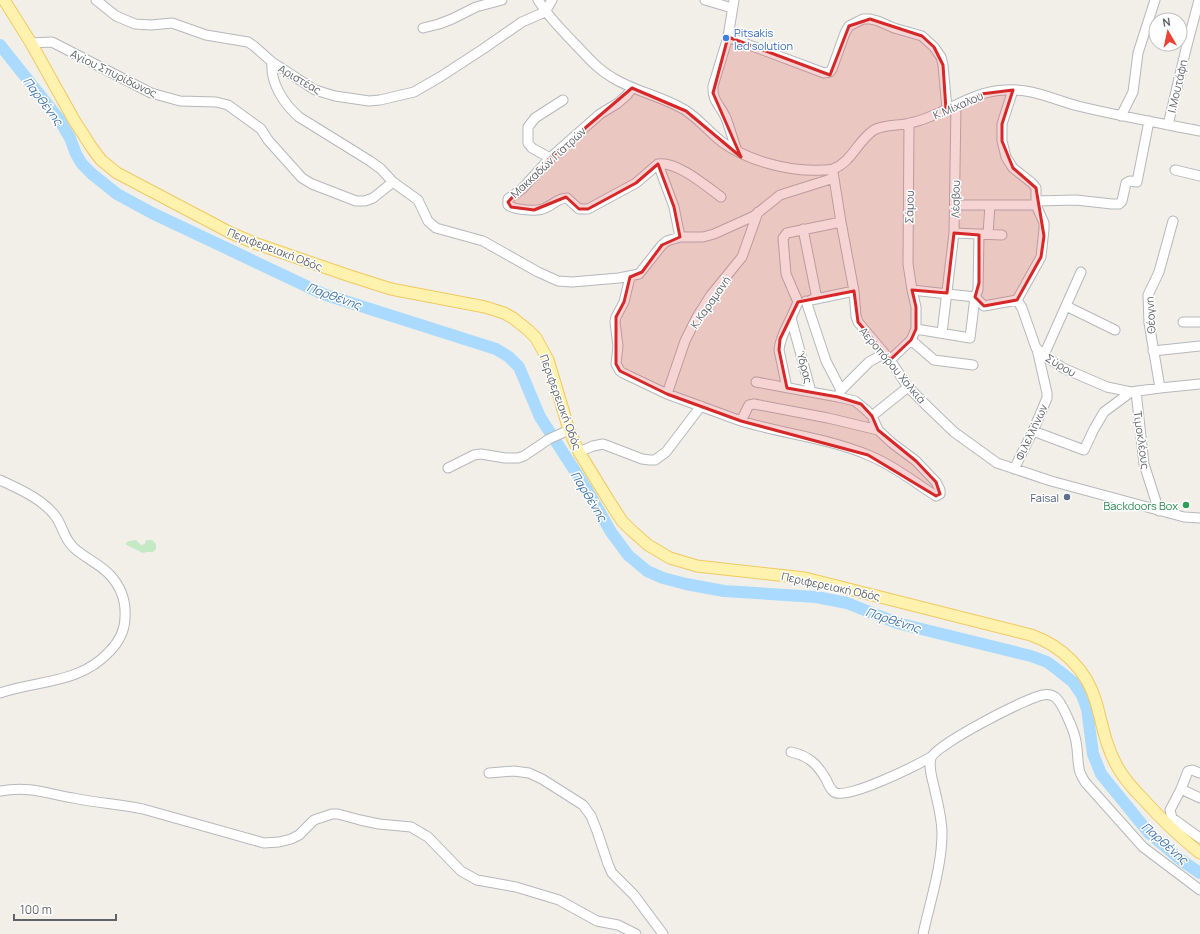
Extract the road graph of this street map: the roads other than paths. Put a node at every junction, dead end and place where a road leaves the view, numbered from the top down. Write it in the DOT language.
graph roads {
  1 [pos="4,0"];
  2 [pos="96,0"];
  3 [pos="502,0"];
  4 [pos="538,0"];
  5 [pos="552,0"];
  6 [pos="705,0"];
  7 [pos="1155,0"];
  8 [pos="1199,0"];
  9 [pos="733,4"];
  10 [pos="545,12"];
  11 [pos="423,28"];
  12 [pos="728,37"];
  13 [pos="31,43"];
  14 [pos="272,62"];
  15 [pos="632,88"];
  16 [pos="1013,90"];
  17 [pos="563,100"];
  18 [pos="952,107"];
  19 [pos="1121,116"];
  20 [pos="1148,121"];
  21 [pos="909,123"];
  22 [pos="1168,125"];
  23 [pos="1200,131"];
  24 [pos="737,151"];
  25 [pos="550,158"];
  26 [pos="658,164"];
  27 [pos="1175,170"];
  28 [pos="833,173"];
  29 [pos="1200,176"];
  30 [pos="392,182"];
  31 [pos="721,197"];
  32 [pos="1036,203"];
  33 [pos="955,205"];
  34 [pos="990,205"];
  35 [pos="758,212"];
  36 [pos="1173,221"];
  37 [pos="840,222"];
  38 [pos="804,229"];
  39 [pos="954,233"];
  40 [pos="988,234"];
  41 [pos="978,235"];
  42 [pos="1002,235"];
  43 [pos="680,237"];
  44 [pos="1081,272"];
  45 [pos="630,277"];
  46 [pos="854,290"];
  47 [pos="912,290"];
  48 [pos="947,293"];
  49 [pos="975,298"];
  50 [pos="817,299"];
  51 [pos="1017,300"];
  52 [pos="802,302"];
  53 [pos="1066,306"];
  54 [pos="791,318"];
  55 [pos="1183,322"];
  56 [pos="1200,322"];
  57 [pos="916,329"];
  58 [pos="1114,330"];
  59 [pos="942,333"];
  60 [pos="911,340"];
  61 [pos="1200,346"];
  62 [pos="1036,348"];
  63 [pos="1153,351"];
  64 [pos="1044,355"];
  65 [pos="887,357"];
  66 [pos="973,365"];
  67 [pos="756,382"];
  68 [pos="1200,384"];
  69 [pos="908,387"];
  70 [pos="787,388"];
  71 [pos="1160,388"];
  72 [pos="1134,391"];
  73 [pos="811,392"];
  74 [pos="840,393"];
  75 [pos="667,394"];
  76 [pos="700,406"];
  77 [pos="872,416"];
  78 [pos="742,421"];
  79 [pos="878,430"];
  80 [pos="1033,431"];
  81 [pos="566,432"];
  82 [pos="579,452"];
  83 [pos="448,468"];
  84 [pos="1014,469"];
  85 [pos="0,480"];
  86 [pos="1159,511"];
  87 [pos="1200,518"];
  88 [pos="0,693"];
  89 [pos="791,752"];
  90 [pos="931,757"];
  91 [pos="489,773"];
  92 [pos="1200,773"];
  93 [pos="1181,789"];
  94 [pos="0,791"];
  95 [pos="1200,798"];
  96 [pos="1200,838"];
  97 [pos="1200,853"];
  98 [pos="1200,890"];
  99 [pos="636,934"];
  100 [pos="663,934"];
  101 [pos="923,934"];
  1 -- 13 [label="main road, Περιφερειακή Οδός"];
  2 -- 14 [label="street, Αριστέας"];
  3 -- 11 [label="street"];
  4 -- 10 [label="street"];
  5 -- 10 [label="street"];
  6 -- 9 [label="street"];
  7 -- 19 [label="street"];
  8 -- 22 [label="street, Ι.Μουτάφη"];
  9 -- 12 [label="street"];
  10 -- 14 [label="street, Αριστέας"];
  10 -- 15 [label="street"];
  12 -- 18 [label="street, Λέσβου"];
  12 -- 24 [label="street"];
  13 -- 30 [label="street, Αγίου Σπυρίδωνος"];
  13 -- 81 [label="main road, Περιφερειακή Οδός"];
  14 -- 30 [label="street"];
  15 -- 24 [label="street"];
  15 -- 25 [label="street, Μακκαδών Γιατρών"];
  16 -- 18 [label="street, Κ.Μίχαλου"];
  16 -- 19 [label="street, Κ.Μίχαλου"];
  16 -- 32 [label="street"];
  17 -- 25 [label="street"];
  18 -- 21 [label="street, Κ.Μίχαλου"];
  18 -- 33 [label="street, Λέσβου"];
  19 -- 20 [label="street, Κ.Μίχαλου"];
  20 -- 22 [label="street, Κ.Μίχαλου"];
  20 -- 32 [label="street"];
  21 -- 28 [label="street, Κ.Μίχαλου"];
  21 -- 47 [label="street, Σάμου"];
  22 -- 23 [label="street, Κ.Μίχαλου"];
  24 -- 28 [label="street"];
  25 -- 26 [label="street, Μακκαδών Γιατρών"];
  26 -- 31 [label="street"];
  26 -- 43 [label="street"];
  27 -- 29 [label="street"];
  28 -- 35 [label="street"];
  28 -- 37 [label="street, Αεροπόρου Χαλκιά"];
  30 -- 45 [label="street"];
  32 -- 34 [label="street"];
  32 -- 51 [label="street"];
  33 -- 34 [label="street"];
  33 -- 39 [label="street, Λέσβου"];
  34 -- 40 [label="street"];
  35 -- 43 [label="street"];
  35 -- 75 [label="street, Κ.Καραμανή"];
  36 -- 63 [label="street, Θέογνη"];
  37 -- 38 [label="street"];
  37 -- 46 [label="street, Αεροπόρου Χαλκιά"];
  38 -- 50 [label="street"];
  38 -- 52 [label="street"];
  39 -- 41 [label="street"];
  39 -- 48 [label="street, Λέσβου"];
  40 -- 41 [label="street"];
  40 -- 42 [label="street"];
  41 -- 49 [label="street"];
  43 -- 45 [label="street"];
  44 -- 53 [label="street"];
  45 -- 75 [label="street"];
  46 -- 50 [label="street"];
  46 -- 65 [label="street, Αεροπόρου Χαλκιά"];
  47 -- 48 [label="street"];
  47 -- 57 [label="street, Σάμου"];
  48 -- 49 [label="street"];
  48 -- 59 [label="street, Λέσβου"];
  49 -- 51 [label="street"];
  49 -- 59 [label="street"];
  50 -- 52 [label="street"];
  51 -- 62 [label="street, Σύρου"];
  52 -- 54 [label="street"];
  52 -- 74 [label="street"];
  53 -- 58 [label="street"];
  53 -- 64 [label="street"];
  54 -- 70 [label="street"];
  54 -- 73 [label="street, Ύδρας"];
  55 -- 56 [label="street"];
  57 -- 59 [label="street"];
  57 -- 60 [label="street"];
  60 -- 65 [label="street"];
  60 -- 66 [label="street"];
  61 -- 63 [label="street"];
  62 -- 64 [label="street, Σύρου"];
  62 -- 80 [label="street, Φιλελλήνων"];
  63 -- 71 [label="street, Θέογνη"];
  64 -- 72 [label="street, Σύρου"];
  65 -- 69 [label="street, Αεροπόρου Χαλκιά"];
  65 -- 74 [label="street"];
  67 -- 70 [label="street"];
  68 -- 71 [label="street"];
  69 -- 77 [label="street"];
  69 -- 84 [label="street, Αεροπόρου Χαλκιά"];
  70 -- 73 [label="street"];
  71 -- 72 [label="street"];
  72 -- 80 [label="street"];
  72 -- 86 [label="street, Τιμοκλέους"];
  73 -- 74 [label="street, Ύδρας"];
  74 -- 77 [label="street, Ύδρας"];
  75 -- 76 [label="street"];
  76 -- 78 [label="street"];
  76 -- 82 [label="street"];
  77 -- 79 [label="street, Ύδρας"];
  78 -- 79 [label="street"];
  78 -- 79 [label="street"];
  80 -- 84 [label="street, Φιλελλήνων"];
  81 -- 82 [label="main road, Περιφερειακή Οδός"];
  81 -- 83 [label="street"];
  82 -- 97 [label="main road, Περιφερειακή Οδός"];
  84 -- 86 [label="street, Αεροπόρου Χαλκιά"];
  85 -- 88 [label="street"];
  86 -- 87 [label="street, Αεροπόρου Χαλκιά"];
  89 -- 90 [label="street"];
  90 -- 98 [label="street"];
  90 -- 101 [label="street"];
  91 -- 100 [label="street"];
  92 -- 93 [label="street"];
  93 -- 95 [label="street"];
  93 -- 96 [label="street"];
  94 -- 99 [label="street"];
}
